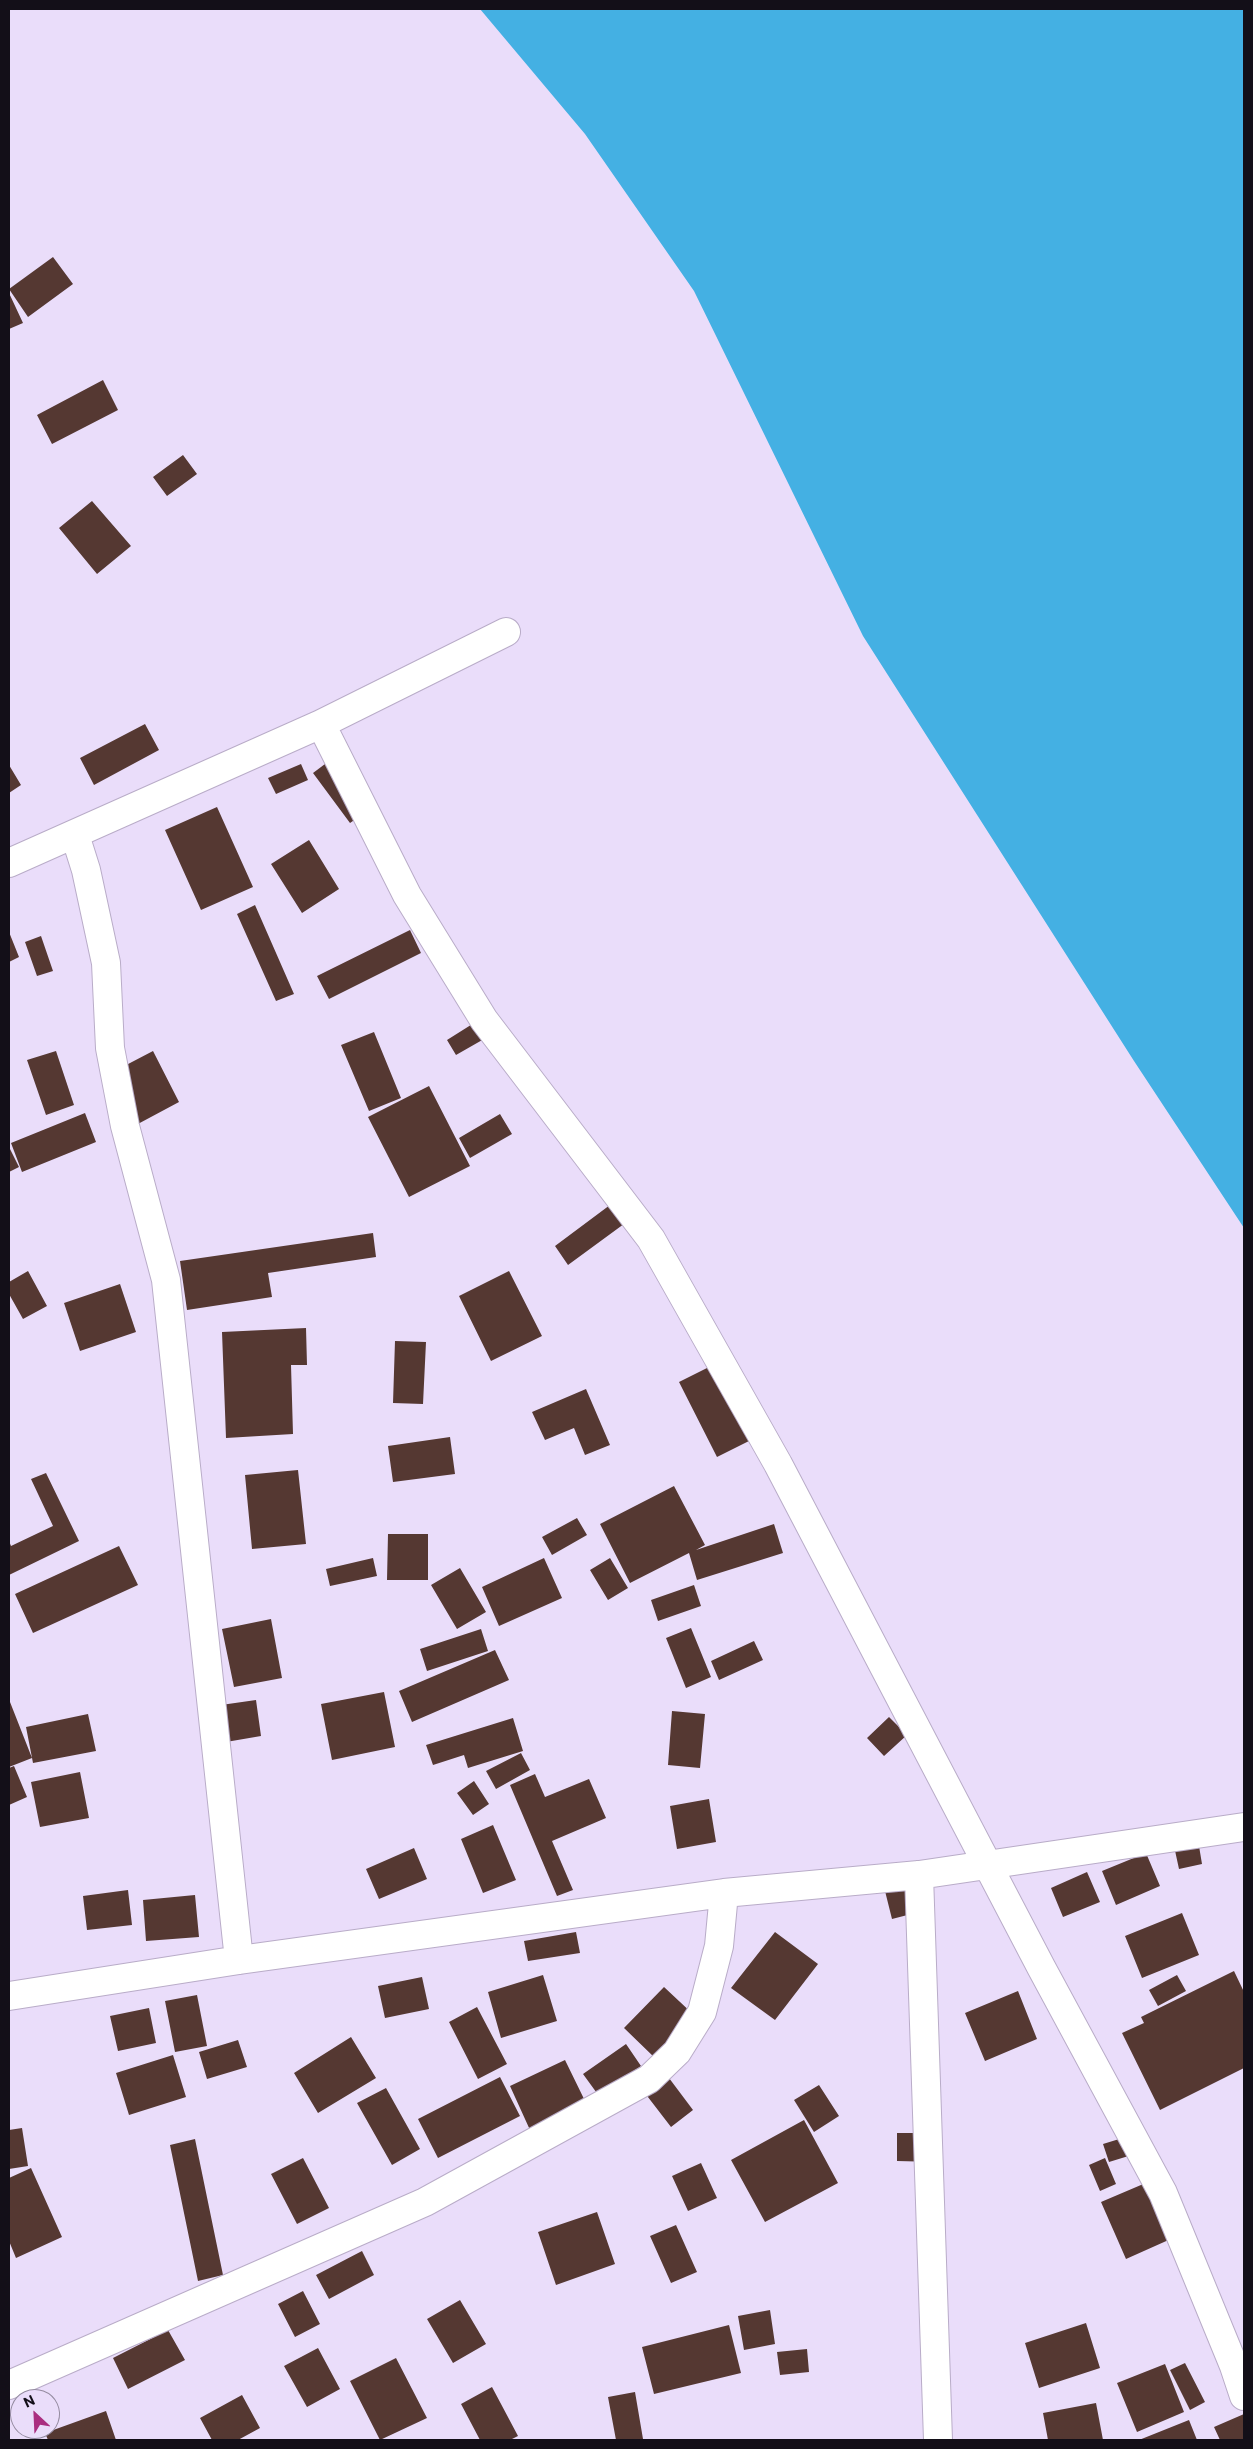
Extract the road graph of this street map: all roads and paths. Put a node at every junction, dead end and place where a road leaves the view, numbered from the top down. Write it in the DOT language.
graph roads {
  1 [pos="506,632"];
  2 [pos="320,724"];
  3 [pos="75,835"];
  4 [pos="9,863"];
  5 [pos="1244,1827"];
  6 [pos="988,1865"];
  7 [pos="919,1875"];
  8 [pos="724,1893"];
  9 [pos="239,1960"];
  10 [pos="9,1996"];
  11 [pos="9,2385"];
  12 [pos="1244,2396"];
  13 [pos="938,2440"];
  1 -- 2 [label="street"];
  2 -- 3 [label="street"];
  2 -- 6 [label="street"];
  3 -- 4 [label="street"];
  3 -- 9 [label="street"];
  5 -- 6 [label="street"];
  6 -- 7 [label="street"];
  6 -- 12 [label="street"];
  7 -- 8 [label="street"];
  7 -- 13 [label="street"];
  8 -- 9 [label="street"];
  8 -- 11 [label="street"];
  9 -- 10 [label="street"];
}
